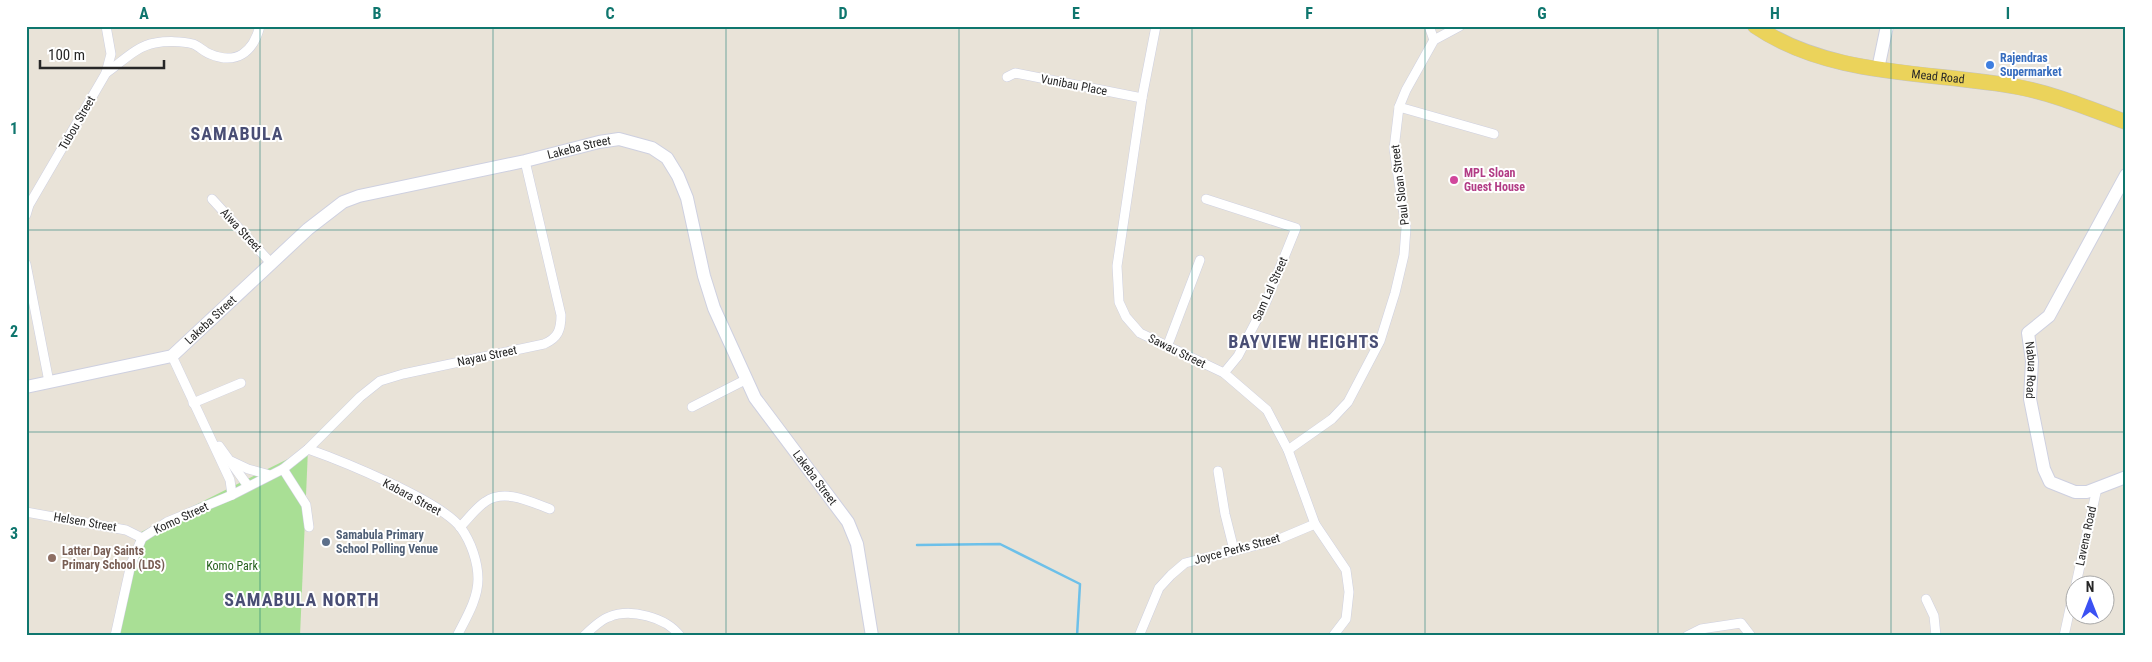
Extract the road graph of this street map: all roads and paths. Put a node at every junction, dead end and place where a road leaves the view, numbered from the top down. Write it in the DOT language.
graph roads {
  1 [pos="106,26"];
  2 [pos="260,26"];
  3 [pos="1156,26"];
  4 [pos="1429,26"];
  5 [pos="1460,26"];
  6 [pos="1755,26"];
  7 [pos="1887,26"];
  8 [pos="1434,40"];
  9 [pos="1878,69"];
  10 [pos="106,74"];
  11 [pos="1007,77"];
  12 [pos="1142,98"];
  13 [pos="1399,107"];
  14 [pos="2126,122"];
  15 [pos="1494,134"];
  16 [pos="525,161"];
  17 [pos="2126,175"];
  18 [pos="212,199"];
  19 [pos="1206,199"];
  20 [pos="26,215"];
  21 [pos="1200,260"];
  22 [pos="270,262"];
  23 [pos="26,264"];
  24 [pos="1167,347"];
  25 [pos="172,356"];
  26 [pos="1224,373"];
  27 [pos="746,380"];
  28 [pos="49,382"];
  29 [pos="241,383"];
  30 [pos="26,387"];
  31 [pos="193,402"];
  32 [pos="692,407"];
  33 [pos="213,441"];
  34 [pos="308,449"];
  35 [pos="1288,450"];
  36 [pos="230,461"];
  37 [pos="283,468"];
  38 [pos="1218,471"];
  39 [pos="270,475"];
  40 [pos="2126,477"];
  41 [pos="248,486"];
  42 [pos="2097,488"];
  43 [pos="232,495"];
  44 [pos="550,508"];
  45 [pos="26,512"];
  46 [pos="1315,524"];
  47 [pos="309,527"];
  48 [pos="460,527"];
  49 [pos="142,538"];
  50 [pos="1234,550"];
  51 [pos="2078,574"];
  52 [pos="1926,600"];
  53 [pos="114,636"];
  54 [pos="457,636"];
  55 [pos="584,636"];
  56 [pos="680,636"];
  57 [pos="872,636"];
  58 [pos="1139,636"];
  59 [pos="1334,636"];
  60 [pos="1687,636"];
  61 [pos="1751,636"];
  62 [pos="1936,636"];
  1 -- 10 [label="street, Tubou Street"];
  2 -- 10 [label="street"];
  3 -- 12 [label="street, Sawau Street"];
  4 -- 8 [label="street"];
  5 -- 8 [label="street"];
  6 -- 9 [label="main road, Mead Road"];
  7 -- 9 [label="main road"];
  8 -- 13 [label="street, Paul Sloan Street"];
  9 -- 14 [label="main road, Mead Road"];
  10 -- 20 [label="street, Tubou Street"];
  11 -- 12 [label="street, Vunibau Place"];
  12 -- 24 [label="street, Sawau Street"];
  13 -- 15 [label="street"];
  13 -- 35 [label="street, Paul Sloan Street"];
  16 -- 22 [label="main road, Lakeba Street"];
  16 -- 27 [label="main road, Lakeba Street"];
  16 -- 34 [label="street, Nayau Street"];
  17 -- 42 [label="main road, Nabua Road"];
  18 -- 22 [label="street, Aiwa Street"];
  19 -- 26 [label="street, Sam Lal Street"];
  21 -- 24 [label="street"];
  22 -- 25 [label="main road, Lakeba Street"];
  23 -- 28 [label="street"];
  24 -- 26 [label="street, Sawau Street"];
  25 -- 28 [label="main road"];
  25 -- 31 [label="street"];
  26 -- 35 [label="street, Sawau Street"];
  27 -- 32 [label="street"];
  27 -- 57 [label="main road, Lakeba Street"];
  28 -- 30 [label="main road"];
  29 -- 31 [label="street"];
  31 -- 33 [label="street"];
  33 -- 36 [label="street"];
  33 -- 43 [label="street"];
  34 -- 37 [label="street, Nayau Street"];
  34 -- 48 [label="street, Kabara Street"];
  35 -- 46 [label="street, Sawau Street"];
  36 -- 39 [label="street"];
  36 -- 41 [label="street"];
  37 -- 39 [label="street, Nayau Street"];
  37 -- 47 [label="street"];
  38 -- 50 [label="street"];
  39 -- 41 [label="street, Nayau Street"];
  40 -- 42 [label="main road, Nabua Road"];
  41 -- 43 [label="street, Nayau Street"];
  42 -- 51 [label="street, Lavena Road"];
  43 -- 49 [label="street, Komo Street"];
  44 -- 48 [label="street"];
  45 -- 49 [label="street, Helsen Street"];
  46 -- 50 [label="street, Joyce Perks Street"];
  46 -- 59 [label="street, Sawau Street"];
  48 -- 54 [label="street, Kabara Street"];
  49 -- 53 [label="street, Komo Street"];
  50 -- 58 [label="street, Joyce Perks Street"];
  52 -- 62 [label="street"];
  55 -- 56 [label="street"];
  60 -- 61 [label="street"];
}
